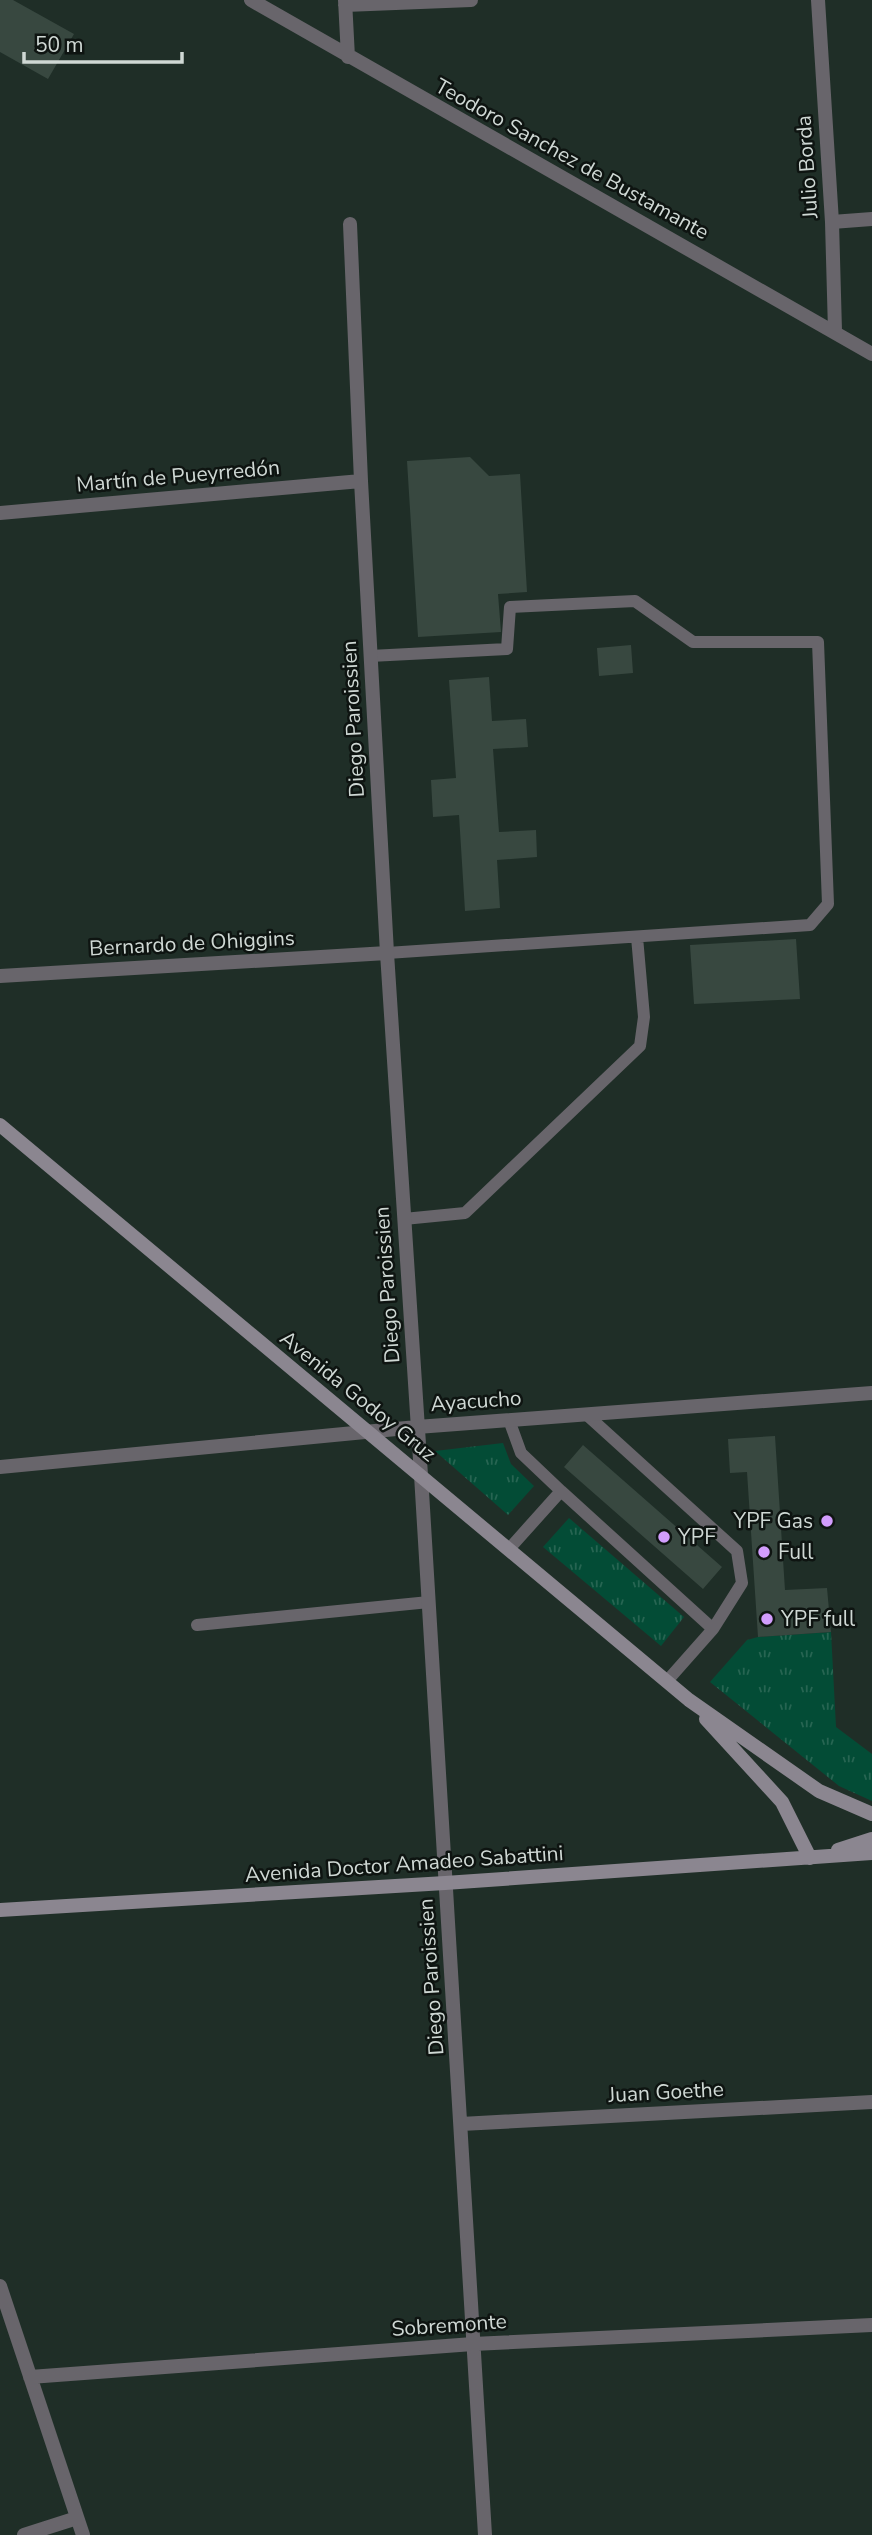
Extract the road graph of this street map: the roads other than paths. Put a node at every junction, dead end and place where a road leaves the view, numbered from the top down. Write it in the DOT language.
graph roads {
  1 [pos="251,0"];
  2 [pos="471,0"];
  3 [pos="818,0"];
  4 [pos="345,3"];
  5 [pos="348,57"];
  6 [pos="872,219"];
  7 [pos="832,222"];
  8 [pos="350,224"];
  9 [pos="835,331"];
  10 [pos="872,354"];
  11 [pos="360,481"];
  12 [pos="0,513"];
  13 [pos="370,656"];
  14 [pos="637,937"];
  15 [pos="387,953"];
  16 [pos="0,976"];
  17 [pos="0,1125"];
  18 [pos="404,1219"];
  19 [pos="872,1393"];
  20 [pos="587,1415"];
  21 [pos="509,1420"];
  22 [pos="417,1427"];
  23 [pos="366,1432"];
  24 [pos="0,1466"];
  25 [pos="421,1475"];
  26 [pos="561,1491"];
  27 [pos="509,1549"];
  28 [pos="429,1602"];
  29 [pos="197,1625"];
  30 [pos="713,1629"];
  31 [pos="667,1681"];
  32 [pos="689,1700"];
  33 [pos="872,1814"];
  34 [pos="872,1839"];
  35 [pos="872,1853"];
  36 [pos="810,1858"];
  37 [pos="445,1883"];
  38 [pos="0,1910"];
  39 [pos="872,2102"];
  40 [pos="461,2124"];
  41 [pos="0,2286"];
  42 [pos="872,2325"];
  43 [pos="473,2344"];
  44 [pos="30,2377"];
  45 [pos="77,2518"];
  46 [pos="24,2535"];
  47 [pos="83,2535"];
  48 [pos="485,2535"];
  1 -- 5 [label="street, Teodoro Sanchez de Bustamante"];
  2 -- 4 [label="street"];
  3 -- 7 [label="street, Julio Borda"];
  4 -- 5 [label="street"];
  5 -- 9 [label="street, Teodoro Sanchez de Bustamante"];
  6 -- 7 [label="street"];
  7 -- 9 [label="street, Julio Borda"];
  8 -- 11 [label="street, Diego Paroissien"];
  9 -- 10 [label="street, Teodoro Sanchez de Bustamante"];
  11 -- 12 [label="street, Martín de Pueyrredón"];
  11 -- 13 [label="street, Diego Paroissien"];
  13 -- 14 [label="lane"];
  13 -- 15 [label="street, Diego Paroissien"];
  14 -- 15 [label="lane"];
  14 -- 18 [label="lane"];
  15 -- 16 [label="street, Bernardo de Ohiggins"];
  15 -- 18 [label="street, Diego Paroissien"];
  17 -- 23 [label="main road, Avenida Godoy Gruz"];
  18 -- 22 [label="street, Diego Paroissien"];
  19 -- 20 [label="street, Ayacucho"];
  20 -- 21 [label="street, Ayacucho"];
  20 -- 30 [label="lane"];
  21 -- 22 [label="street, Ayacucho"];
  21 -- 26 [label="lane"];
  22 -- 23 [label="street, Ayacucho"];
  22 -- 25 [label="street, Diego Paroissien"];
  23 -- 24 [label="street, Ayacucho"];
  23 -- 25 [label="main road, Avenida Godoy Gruz"];
  25 -- 27 [label="main road, Avenida Godoy Gruz"];
  25 -- 28 [label="street, Diego Paroissien"];
  26 -- 27 [label="lane"];
  26 -- 30 [label="lane"];
  27 -- 31 [label="main road, Avenida Godoy Gruz"];
  28 -- 29 [label="lane"];
  28 -- 37 [label="street, Diego Paroissien"];
  30 -- 31 [label="lane"];
  31 -- 32 [label="main road, Avenida Godoy Gruz"];
  32 -- 33 [label="main road, Avenida Godoy Gruz"];
  32 -- 36 [label="main road, Avenida Godoy Gruz"];
  34 -- 36 [label="main road, Avenida Doctor Amadeo Sabattini"];
  35 -- 36 [label="main road, Avenida Doctor Amadeo Sabattini"];
  36 -- 37 [label="main road, Avenida Doctor Amadeo Sabattini"];
  37 -- 38 [label="main road, Avenida Doctor Amadeo Sabattini"];
  37 -- 40 [label="street, Diego Paroissien"];
  39 -- 40 [label="street, Juan Goethe"];
  40 -- 43 [label="street, Diego Paroissien"];
  41 -- 44 [label="street"];
  42 -- 43 [label="street, Sobremonte"];
  43 -- 44 [label="street, Sobremonte"];
  43 -- 48 [label="street, Diego Paroissien"];
  44 -- 45 [label="street"];
  45 -- 46 [label="street"];
  45 -- 47 [label="street"];
}
